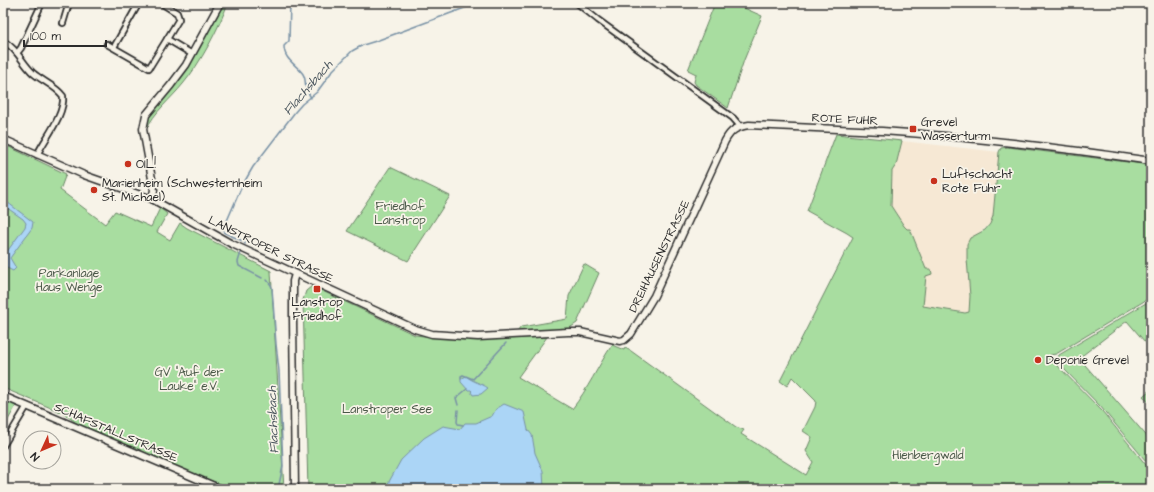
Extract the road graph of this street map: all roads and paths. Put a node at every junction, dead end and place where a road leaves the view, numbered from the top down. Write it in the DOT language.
graph roads {
  1 [pos="42,3"];
  2 [pos="69,3"];
  3 [pos="139,3"];
  4 [pos="161,3"];
  5 [pos="220,3"];
  6 [pos="577,3"];
  7 [pos="63,23"];
  8 [pos="167,39"];
  9 [pos="3,40"];
  10 [pos="107,44"];
  11 [pos="114,47"];
  12 [pos="17,53"];
  13 [pos="192,54"];
  14 [pos="740,126"];
  15 [pos="3,139"];
  16 [pos="36,155"];
  17 [pos="1151,162"];
  18 [pos="152,199"];
  19 [pos="295,274"];
  20 [pos="376,311"];
  21 [pos="3,396"];
  22 [pos="27,406"];
  23 [pos="3,446"];
  24 [pos="221,489"];
  25 [pos="295,489"];
  1 -- 12 [label="street"];
  2 -- 7 [label="street"];
  3 -- 11 [label="street"];
  4 -- 8 [label="street"];
  5 -- 13 [label="main road"];
  6 -- 14 [label="street"];
  8 -- 11 [label="street"];
  8 -- 13 [label="street"];
  9 -- 12 [label="street"];
  10 -- 11 [label="street"];
  12 -- 16 [label="street"];
  13 -- 18 [label="main road"];
  14 -- 17 [label="main road, ROTE FUHR"];
  14 -- 20 [label="main road, DREIHAUSENSTRASSE"];
  15 -- 16 [label="main road, LANSTROPER STRASSE"];
  16 -- 18 [label="main road, LANSTROPER STRASSE"];
  18 -- 19 [label="main road, LANSTROPER STRASSE"];
  19 -- 20 [label="main road, LANSTROPER STRASSE"];
  19 -- 25 [label="main road"];
  21 -- 22 [label="main road, SCHAFSTALLSTRASSE"];
  22 -- 23 [label="street"];
  22 -- 24 [label="main road, SCHAFSTALLSTRASSE"];
}
